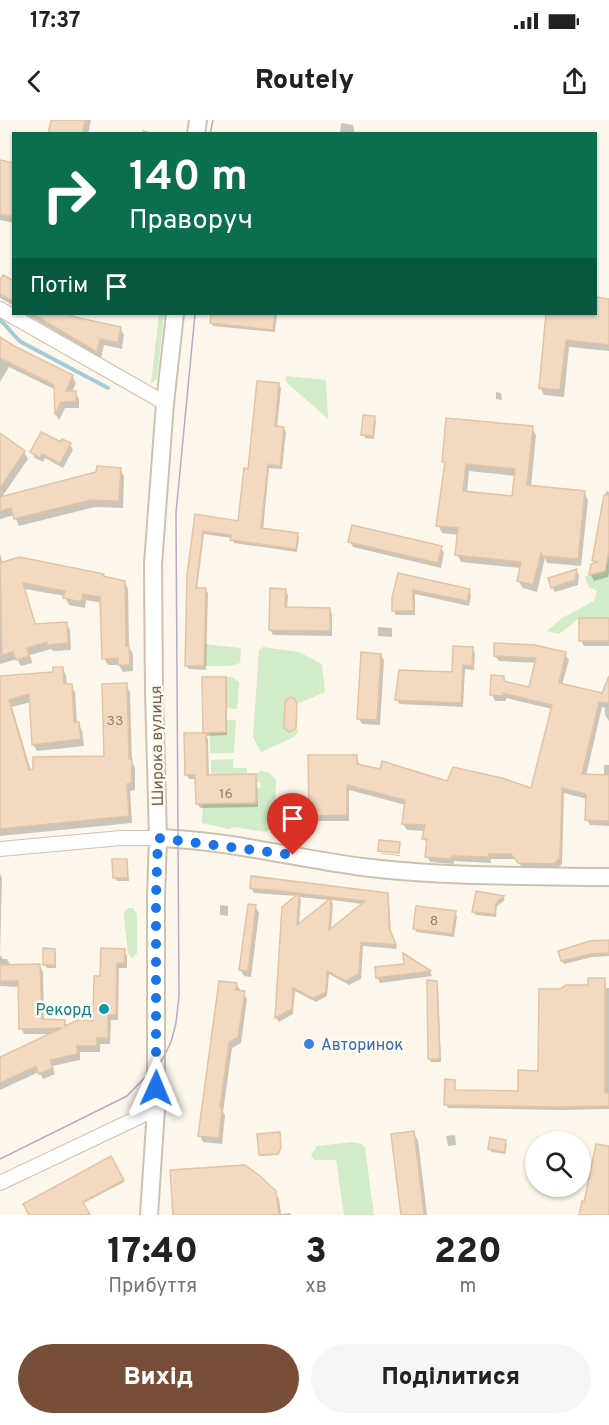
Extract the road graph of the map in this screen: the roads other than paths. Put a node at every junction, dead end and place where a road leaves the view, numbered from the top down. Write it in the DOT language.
graph roads {
  1 [pos="0,309"];
  2 [pos="176,315"];
  3 [pos="165,403"];
  4 [pos="158,838"];
  5 [pos="0,849"];
  6 [pos="609,877"];
  7 [pos="156,1109"];
  8 [pos="0,1183"];
  9 [pos="149,1215"];
  1 -- 3 [label="street"];
  2 -- 3 [label="street, Широка вулиця"];
  3 -- 4 [label="street, Широка вулиця"];
  4 -- 5 [label="street"];
  4 -- 6 [label="street"];
  4 -- 7 [label="street, Широка вулиця"];
  7 -- 8 [label="street"];
  7 -- 9 [label="street, Широка вулиця"];
}
